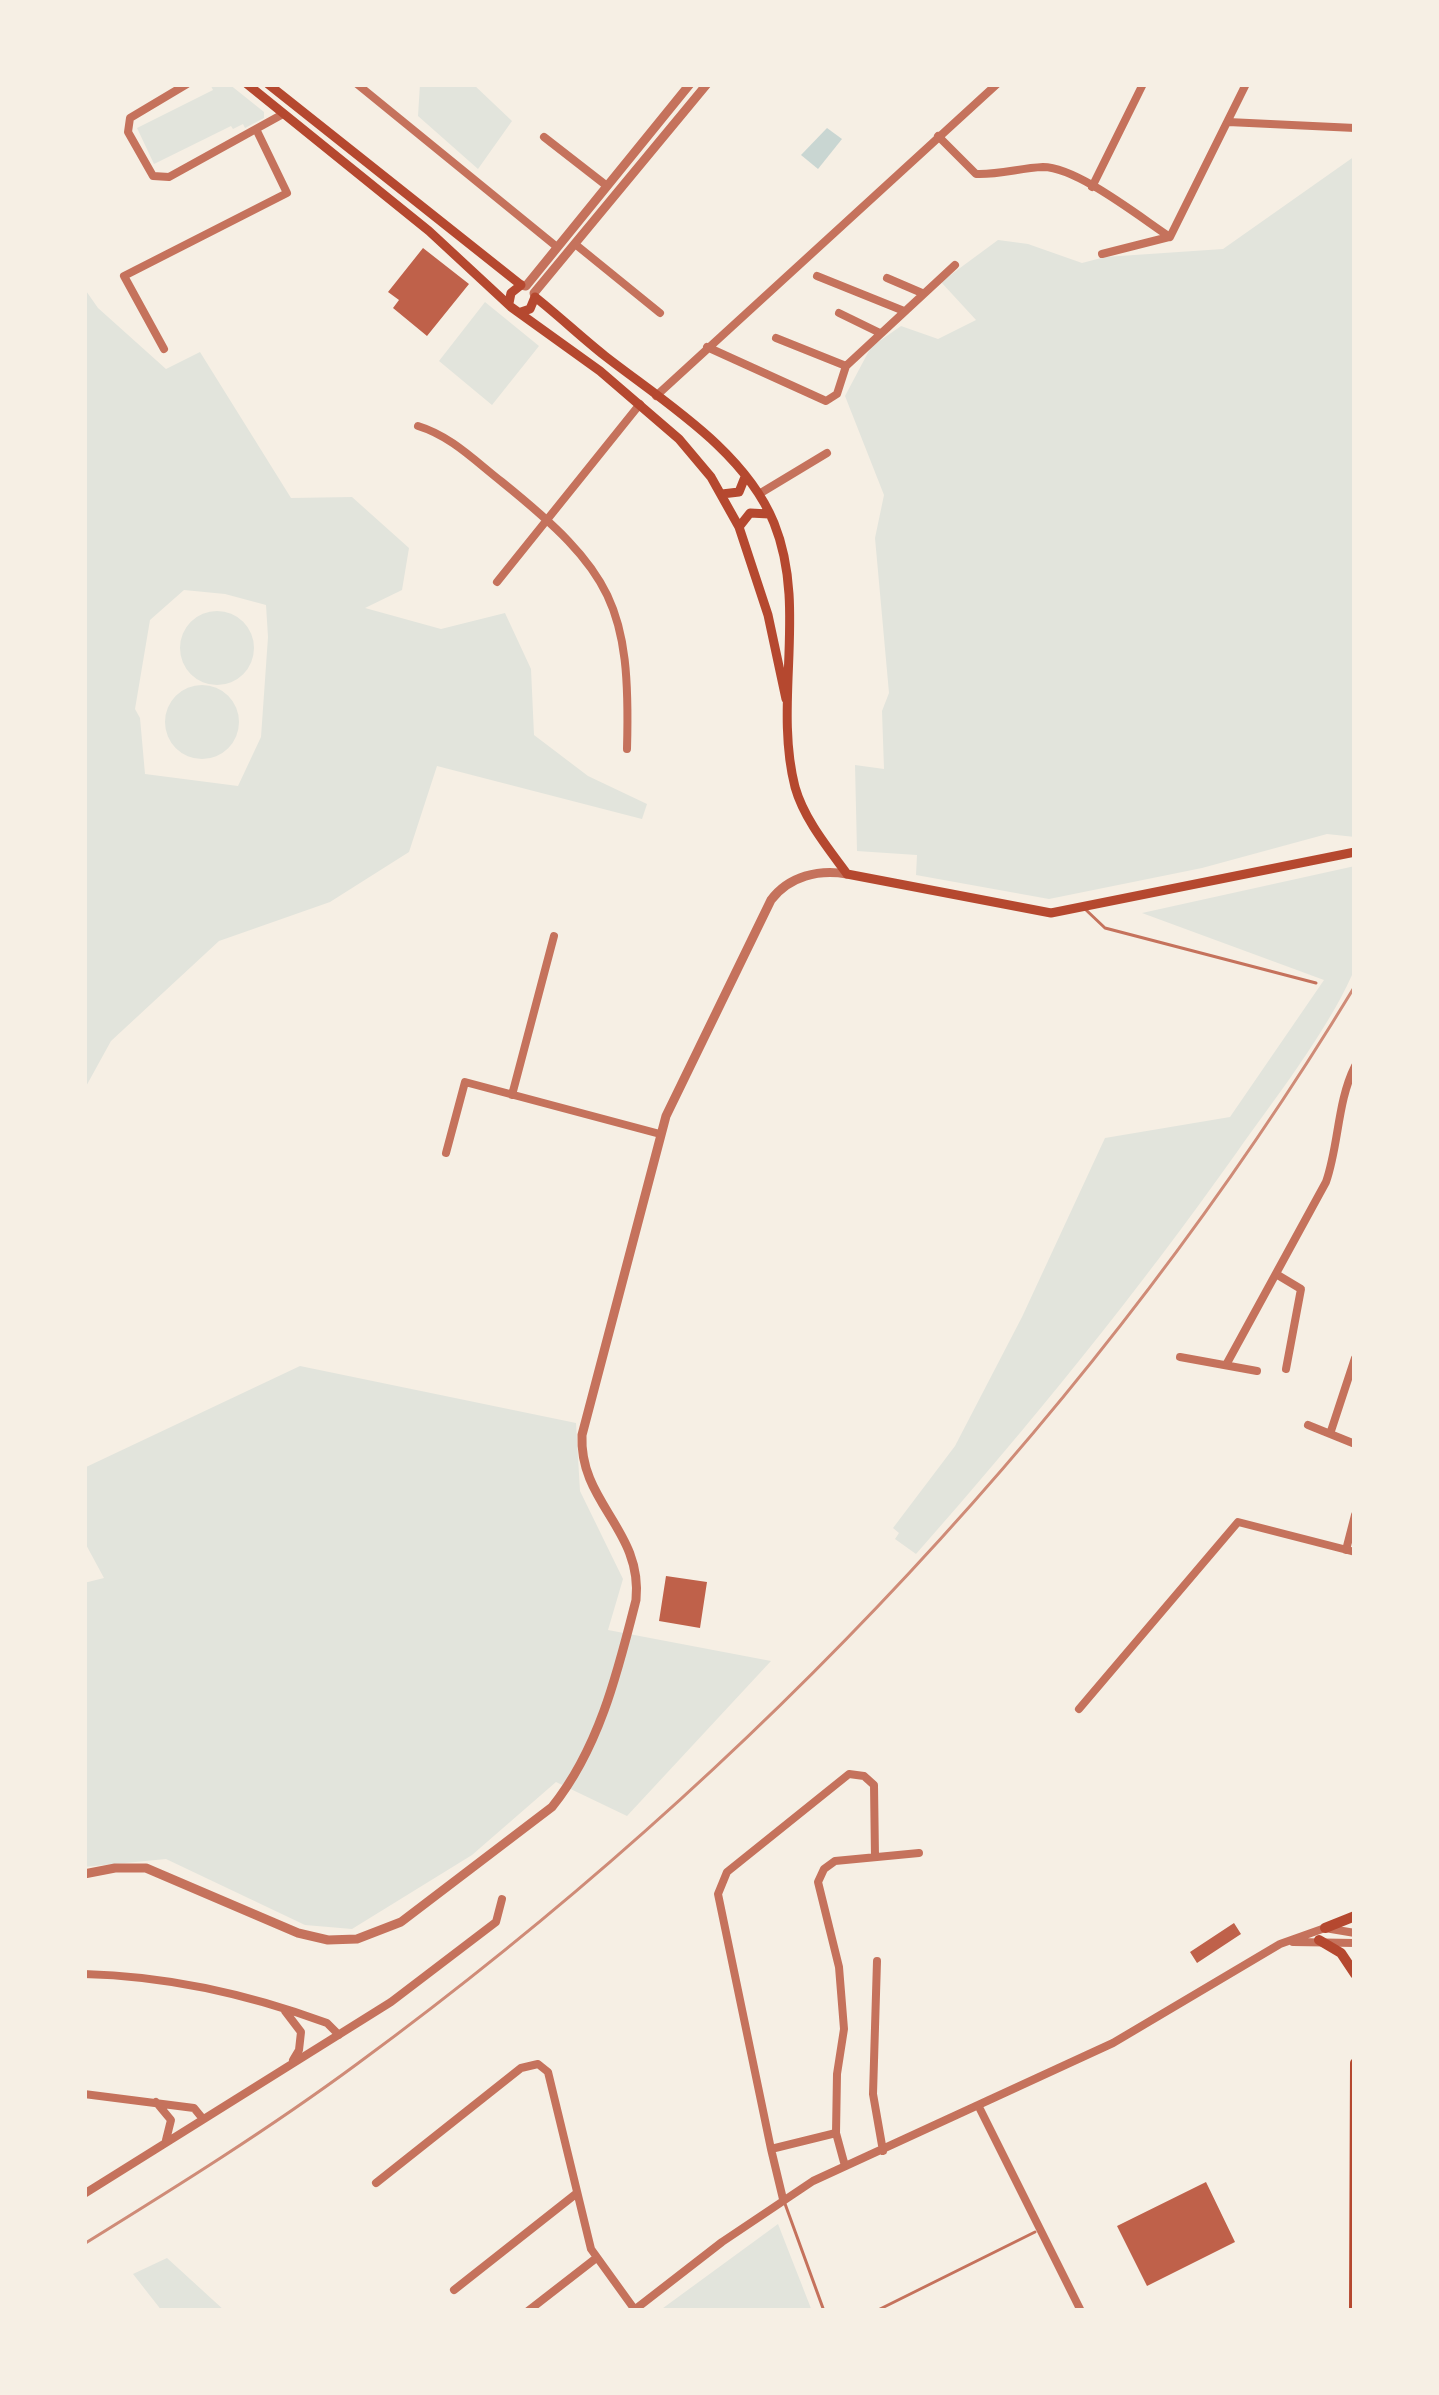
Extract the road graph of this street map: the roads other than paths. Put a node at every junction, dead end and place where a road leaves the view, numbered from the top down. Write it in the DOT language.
graph roads {
  1 [pos="188,84"];
  2 [pos="247,84"];
  3 [pos="268,84"];
  4 [pos="357,84"];
  5 [pos="690,84"];
  6 [pos="707,84"];
  7 [pos="997,84"];
  8 [pos="1143,84"];
  9 [pos="1246,84"];
  10 [pos="283,113"];
  11 [pos="1228,122"];
  12 [pos="1355,128"];
  13 [pos="256,131"];
  14 [pos="544,136"];
  15 [pos="938,136"];
  16 [pos="607,186"];
  17 [pos="1092,187"];
  18 [pos="1170,237"];
  19 [pos="575,244"];
  20 [pos="557,247"];
  21 [pos="1102,254"];
  22 [pos="955,265"];
  23 [pos="817,276"];
  24 [pos="886,278"];
  25 [pos="529,290"];
  26 [pos="922,293"];
  27 [pos="509,302"];
  28 [pos="904,311"];
  29 [pos="521,312"];
  30 [pos="660,313"];
  31 [pos="839,313"];
  32 [pos="880,333"];
  33 [pos="776,338"];
  34 [pos="707,346"];
  35 [pos="164,350"];
  36 [pos="846,366"];
  37 [pos="656,396"];
  38 [pos="640,404"];
  39 [pos="418,426"];
  40 [pos="827,453"];
  41 [pos="745,477"];
  42 [pos="722,494"];
  43 [pos="759,494"];
  44 [pos="769,514"];
  45 [pos="548,519"];
  46 [pos="739,527"];
  47 [pos="497,582"];
  48 [pos="788,703"];
  49 [pos="627,749"];
  50 [pos="1355,852"];
  51 [pos="847,874"];
  52 [pos="1083,908"];
  53 [pos="554,935"];
  54 [pos="1316,983"];
  55 [pos="1355,1066"];
  56 [pos="512,1095"];
  57 [pos="660,1134"];
  58 [pos="446,1153"];
  59 [pos="1276,1274"];
  60 [pos="1180,1358"];
  61 [pos="1355,1358"];
  62 [pos="1226,1366"];
  63 [pos="1286,1369"];
  64 [pos="1257,1371"];
  65 [pos="1308,1425"];
  66 [pos="1330,1434"];
  67 [pos="1355,1444"];
  68 [pos="1355,1515"];
  69 [pos="1350,1551"];
  70 [pos="1079,1708"];
  71 [pos="919,1853"];
  72 [pos="875,1858"];
  73 [pos="84,1874"];
  74 [pos="502,1899"];
  75 [pos="1355,1916"];
  76 [pos="1355,1933"];
  77 [pos="1322,1934"];
  78 [pos="1355,1943"];
  79 [pos="877,1961"];
  80 [pos="84,1973"];
  81 [pos="1355,1974"];
  82 [pos="280,2006"];
  83 [pos="339,2035"];
  84 [pos="1355,2063"];
  85 [pos="286,2067"];
  86 [pos="84,2094"];
  87 [pos="154,2101"];
  88 [pos="978,2105"];
  89 [pos="203,2120"];
  90 [pos="836,2132"];
  91 [pos="163,2145"];
  92 [pos="771,2150"];
  93 [pos="883,2151"];
  94 [pos="845,2166"];
  95 [pos="376,2182"];
  96 [pos="577,2193"];
  97 [pos="84,2194"];
  98 [pos="783,2199"];
  99 [pos="1040,2230"];
  100 [pos="595,2259"];
  101 [pos="454,2290"];
  102 [pos="1355,2305"];
  103 [pos="634,2310"];
  104 [pos="528,2311"];
  105 [pos="824,2311"];
  106 [pos="876,2311"];
  107 [pos="1081,2311"];
  1 -- 13 [label="street"];
  2 -- 10 [label="main road"];
  3 -- 25 [label="main road"];
  4 -- 20 [label="street"];
  5 -- 16 [label="street"];
  6 -- 19 [label="street"];
  7 -- 15 [label="street"];
  8 -- 17 [label="street"];
  9 -- 11 [label="street"];
  10 -- 13 [label="street"];
  10 -- 27 [label="main road"];
  11 -- 12 [label="street"];
  11 -- 18 [label="street"];
  13 -- 35 [label="street"];
  14 -- 16 [label="street"];
  15 -- 17 [label="street"];
  15 -- 34 [label="street"];
  16 -- 20 [label="street"];
  17 -- 18 [label="street"];
  18 -- 21 [label="street"];
  19 -- 25 [label="street"];
  19 -- 30 [label="street"];
  20 -- 25 [label="street"];
  22 -- 26 [label="street"];
  23 -- 28 [label="street"];
  24 -- 26 [label="street"];
  25 -- 27 [label="main road"];
  25 -- 29 [label="main road"];
  25 -- 37 [label="main road"];
  26 -- 28 [label="street"];
  27 -- 29 [label="main road"];
  28 -- 32 [label="street"];
  29 -- 38 [label="main road"];
  31 -- 32 [label="street"];
  32 -- 36 [label="street"];
  33 -- 36 [label="street"];
  34 -- 36 [label="street"];
  34 -- 37 [label="street"];
  37 -- 41 [label="main road"];
  38 -- 42 [label="main road"];
  38 -- 45 [label="street"];
  39 -- 45 [label="street"];
  40 -- 43 [label="street"];
  41 -- 42 [label="main road"];
  41 -- 43 [label="main road"];
  42 -- 46 [label="main road"];
  43 -- 44 [label="main road"];
  44 -- 46 [label="main road"];
  44 -- 48 [label="main road"];
  45 -- 47 [label="street"];
  45 -- 49 [label="street"];
  46 -- 48 [label="main road"];
  48 -- 51 [label="main road"];
  50 -- 52 [label="main road"];
  51 -- 52 [label="main road"];
  51 -- 57 [label="street"];
  52 -- 54 [label="lane"];
  53 -- 56 [label="street"];
  55 -- 59 [label="street"];
  56 -- 57 [label="street"];
  56 -- 58 [label="street"];
  57 -- 73 [label="street"];
  59 -- 62 [label="street"];
  59 -- 63 [label="street"];
  60 -- 62 [label="street"];
  61 -- 66 [label="street"];
  62 -- 64 [label="street"];
  65 -- 66 [label="street"];
  66 -- 67 [label="street"];
  68 -- 69 [label="street"];
  69 -- 70 [label="street"];
  71 -- 72 [label="street"];
  72 -- 90 [label="street"];
  72 -- 92 [label="street"];
  74 -- 83 [label="street"];
  75 -- 77 [label="main road"];
  76 -- 77 [label="street"];
  77 -- 78 [label="street"];
  77 -- 81 [label="main road"];
  77 -- 88 [label="street"];
  79 -- 93 [label="street"];
  80 -- 82 [label="street"];
  82 -- 83 [label="street"];
  82 -- 85 [label="street"];
  83 -- 85 [label="street"];
  84 -- 102 [label="main road"];
  85 -- 89 [label="street"];
  86 -- 87 [label="street"];
  87 -- 89 [label="street"];
  87 -- 91 [label="street"];
  88 -- 93 [label="street"];
  88 -- 99 [label="street"];
  89 -- 91 [label="street"];
  90 -- 92 [label="street"];
  90 -- 94 [label="street"];
  91 -- 97 [label="street"];
  92 -- 98 [label="street"];
  93 -- 94 [label="street"];
  94 -- 98 [label="street"];
  95 -- 96 [label="street"];
  96 -- 100 [label="street"];
  96 -- 101 [label="street"];
  98 -- 103 [label="street"];
  98 -- 105 [label="lane"];
  99 -- 106 [label="lane"];
  99 -- 107 [label="street"];
  100 -- 103 [label="street"];
  100 -- 104 [label="street"];
}
